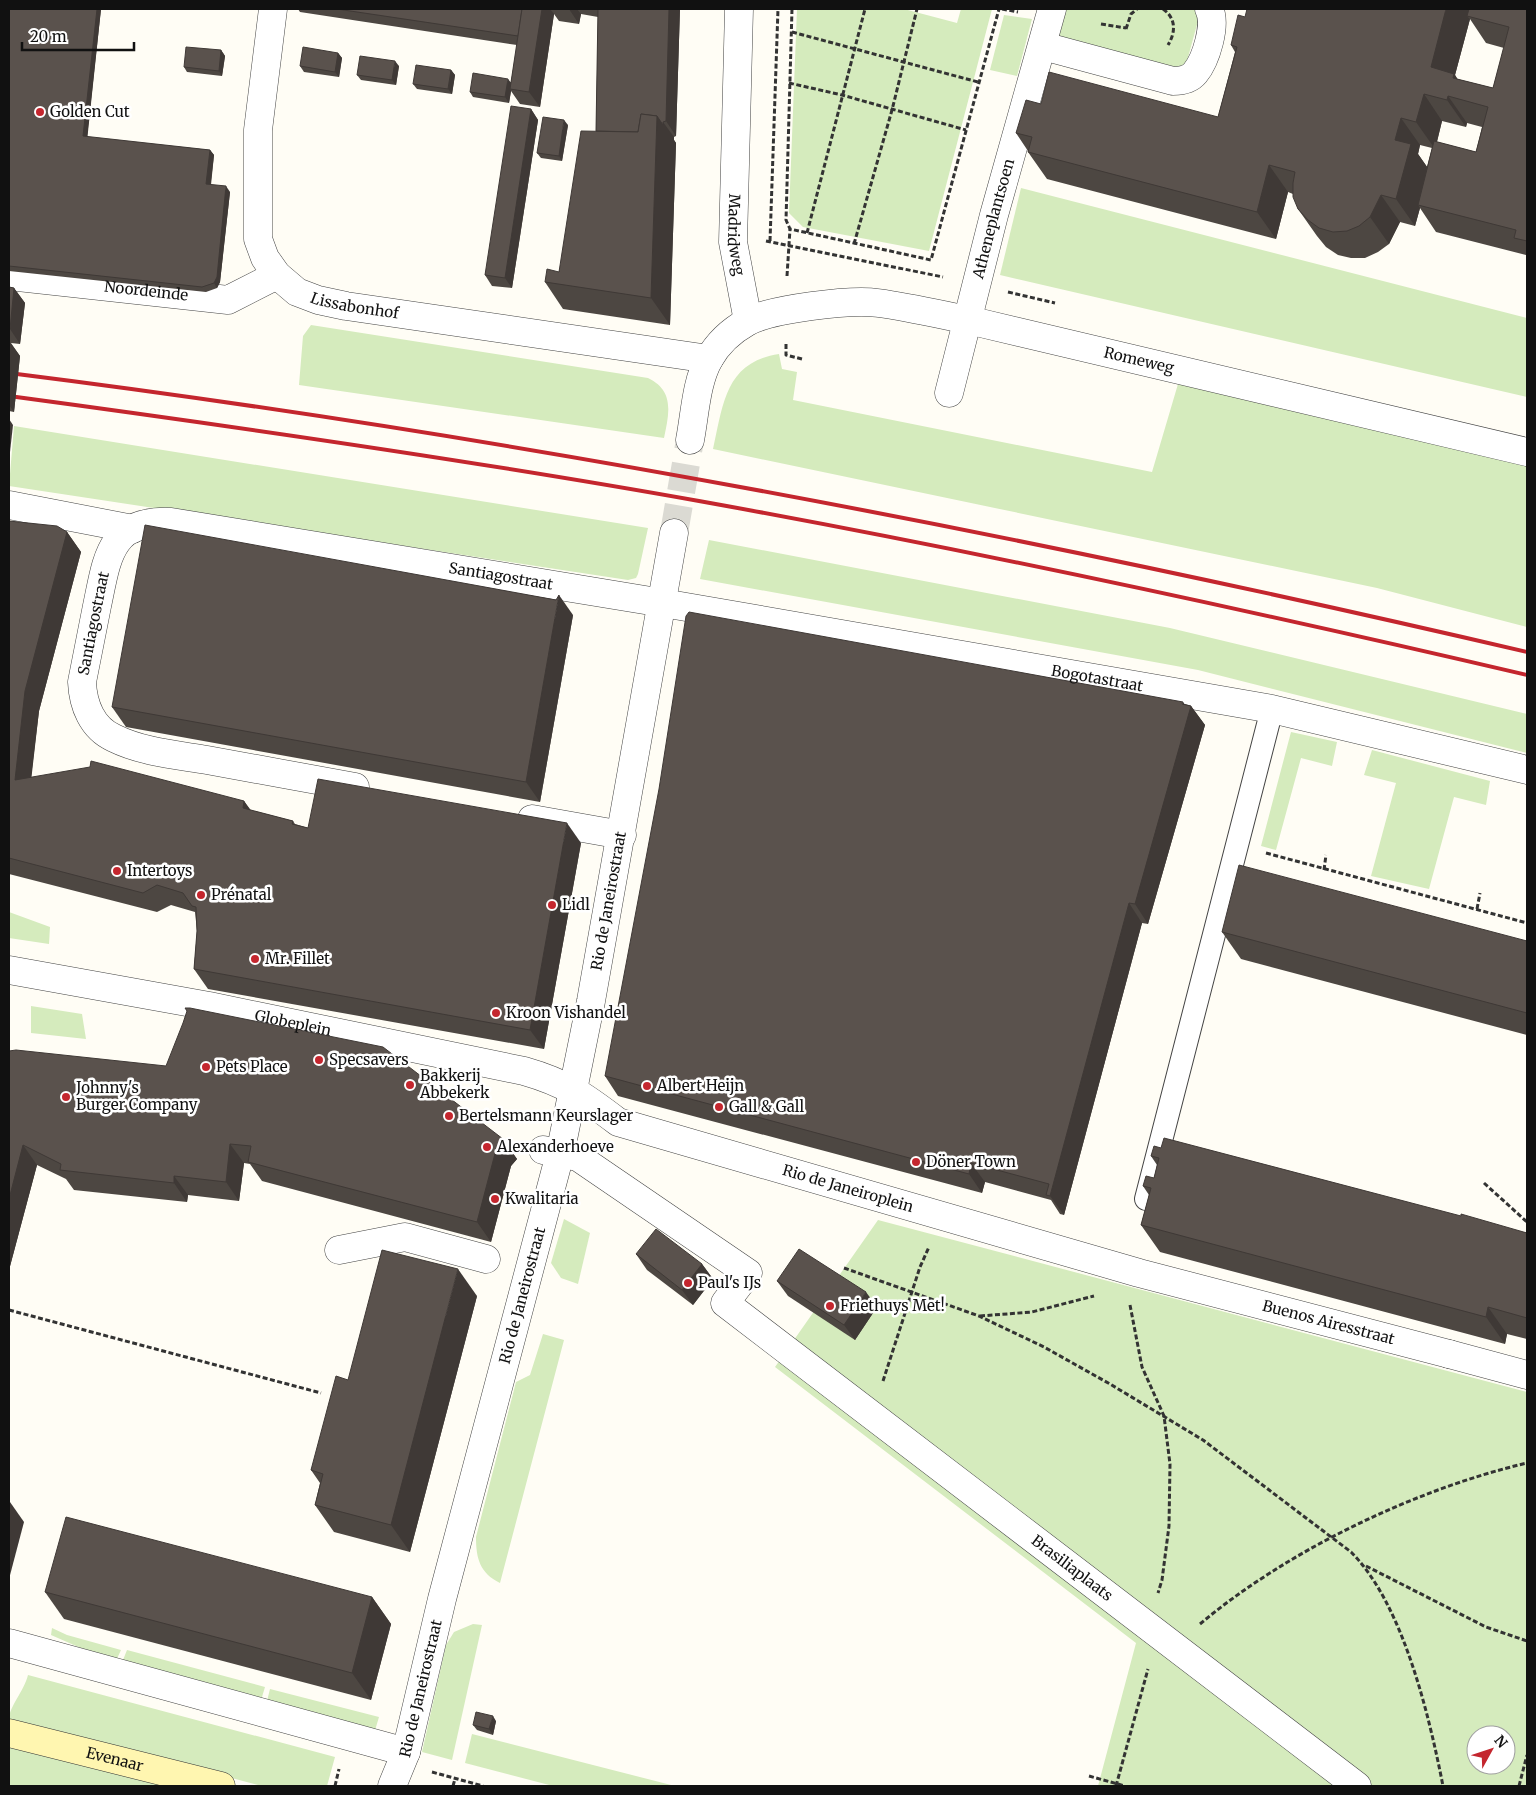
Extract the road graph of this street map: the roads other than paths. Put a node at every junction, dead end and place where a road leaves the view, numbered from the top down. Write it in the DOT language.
graph roads {
  1 [pos="274,9"];
  2 [pos="739,9"];
  3 [pos="1052,9"];
  4 [pos="1209,9"];
  5 [pos="1043,46"];
  6 [pos="276,275"];
  7 [pos="9,276"];
  8 [pos="968,320"];
  9 [pos="748,321"];
  10 [pos="709,359"];
  11 [pos="949,393"];
  12 [pos="690,440"];
  13 [pos="1527,452"];
  14 [pos="9,505"];
  15 [pos="133,528"];
  16 [pos="674,532"];
  17 [pos="663,604"];
  18 [pos="1272,709"];
  19 [pos="1527,770"];
  20 [pos="380,792"];
  21 [pos="506,814"];
  22 [pos="622,835"];
  23 [pos="9,970"];
  24 [pos="573,1090"];
  25 [pos="552,1152"];
  26 [pos="1146,1199"];
  27 [pos="339,1250"];
  28 [pos="486,1259"];
  29 [pos="1131,1270"];
  30 [pos="1527,1375"];
  31 [pos="9,1643"];
  32 [pos="9,1733"];
  33 [pos="406,1752"];
  34 [pos="221,1786"];
  35 [pos="392,1786"];
  36 [pos="1357,1786"];
  1 -- 6 [label="street, Lissabonhof"];
  2 -- 9 [label="street, Madridweg"];
  3 -- 5 [label="street, Atheneplantsoen"];
  4 -- 5 [label="street"];
  5 -- 8 [label="street, Atheneplantsoen"];
  6 -- 7 [label="street, Noordeinde"];
  6 -- 10 [label="street, Lissabonhof"];
  8 -- 9 [label="street, Romeweg"];
  8 -- 11 [label="street, Atheneplantsoen"];
  8 -- 13 [label="street, Romeweg"];
  9 -- 10 [label="street"];
  10 -- 12 [label="street"];
  14 -- 15 [label="street"];
  15 -- 17 [label="street, Santiagostraat"];
  15 -- 20 [label="street, Santiagostraat"];
  16 -- 17 [label="street, Rio de Janeirostraat"];
  17 -- 18 [label="street, Bogotastraat"];
  17 -- 22 [label="street, Rio de Janeirostraat"];
  18 -- 19 [label="street, Bogotastraat"];
  18 -- 26 [label="lane"];
  21 -- 22 [label="street"];
  22 -- 24 [label="street, Rio de Janeirostraat"];
  23 -- 24 [label="street, Globeplein"];
  24 -- 25 [label="street, Rio de Janeirostraat"];
  24 -- 29 [label="street, Rio de Janeiroplein"];
  25 -- 33 [label="street, Rio de Janeirostraat"];
  25 -- 36 [label="street, Brasiliaplaats"];
  27 -- 28 [label="street"];
  29 -- 30 [label="street, Buenos Airesstraat"];
  31 -- 33 [label="street"];
  32 -- 34 [label="main road, Evenaar"];
  33 -- 35 [label="street, Rio de Janeirostraat"];
}
